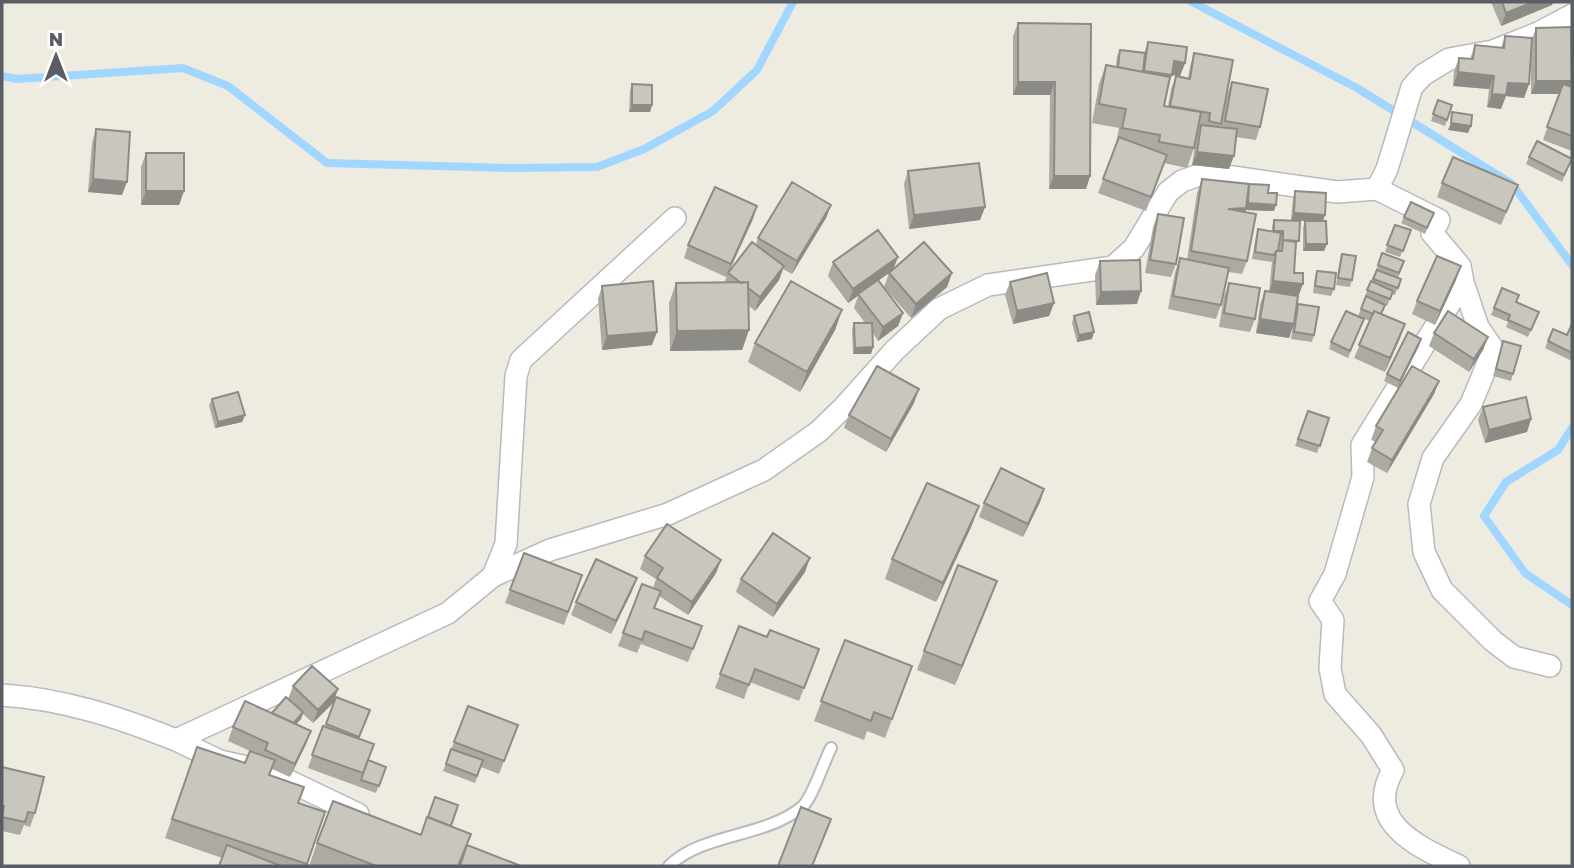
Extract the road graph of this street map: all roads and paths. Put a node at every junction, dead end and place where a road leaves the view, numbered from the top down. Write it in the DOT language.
graph roads {
  1 [pos="1572,15"];
  2 [pos="1377,189"];
  3 [pos="675,218"];
  4 [pos="1463,282"];
  5 [pos="493,576"];
  6 [pos="1550,666"];
  7 [pos="2,695"];
  8 [pos="176,740"];
  9 [pos="831,748"];
  10 [pos="376,820"];
  11 [pos="669,866"];
  12 [pos="1459,866"];
  1 -- 2 [label="street"];
  2 -- 4 [label="street"];
  2 -- 5 [label="street"];
  3 -- 5 [label="street"];
  4 -- 6 [label="street"];
  4 -- 12 [label="street"];
  5 -- 8 [label="street"];
  7 -- 8 [label="street"];
  8 -- 10 [label="street"];
  9 -- 11 [label="lane"];
}
